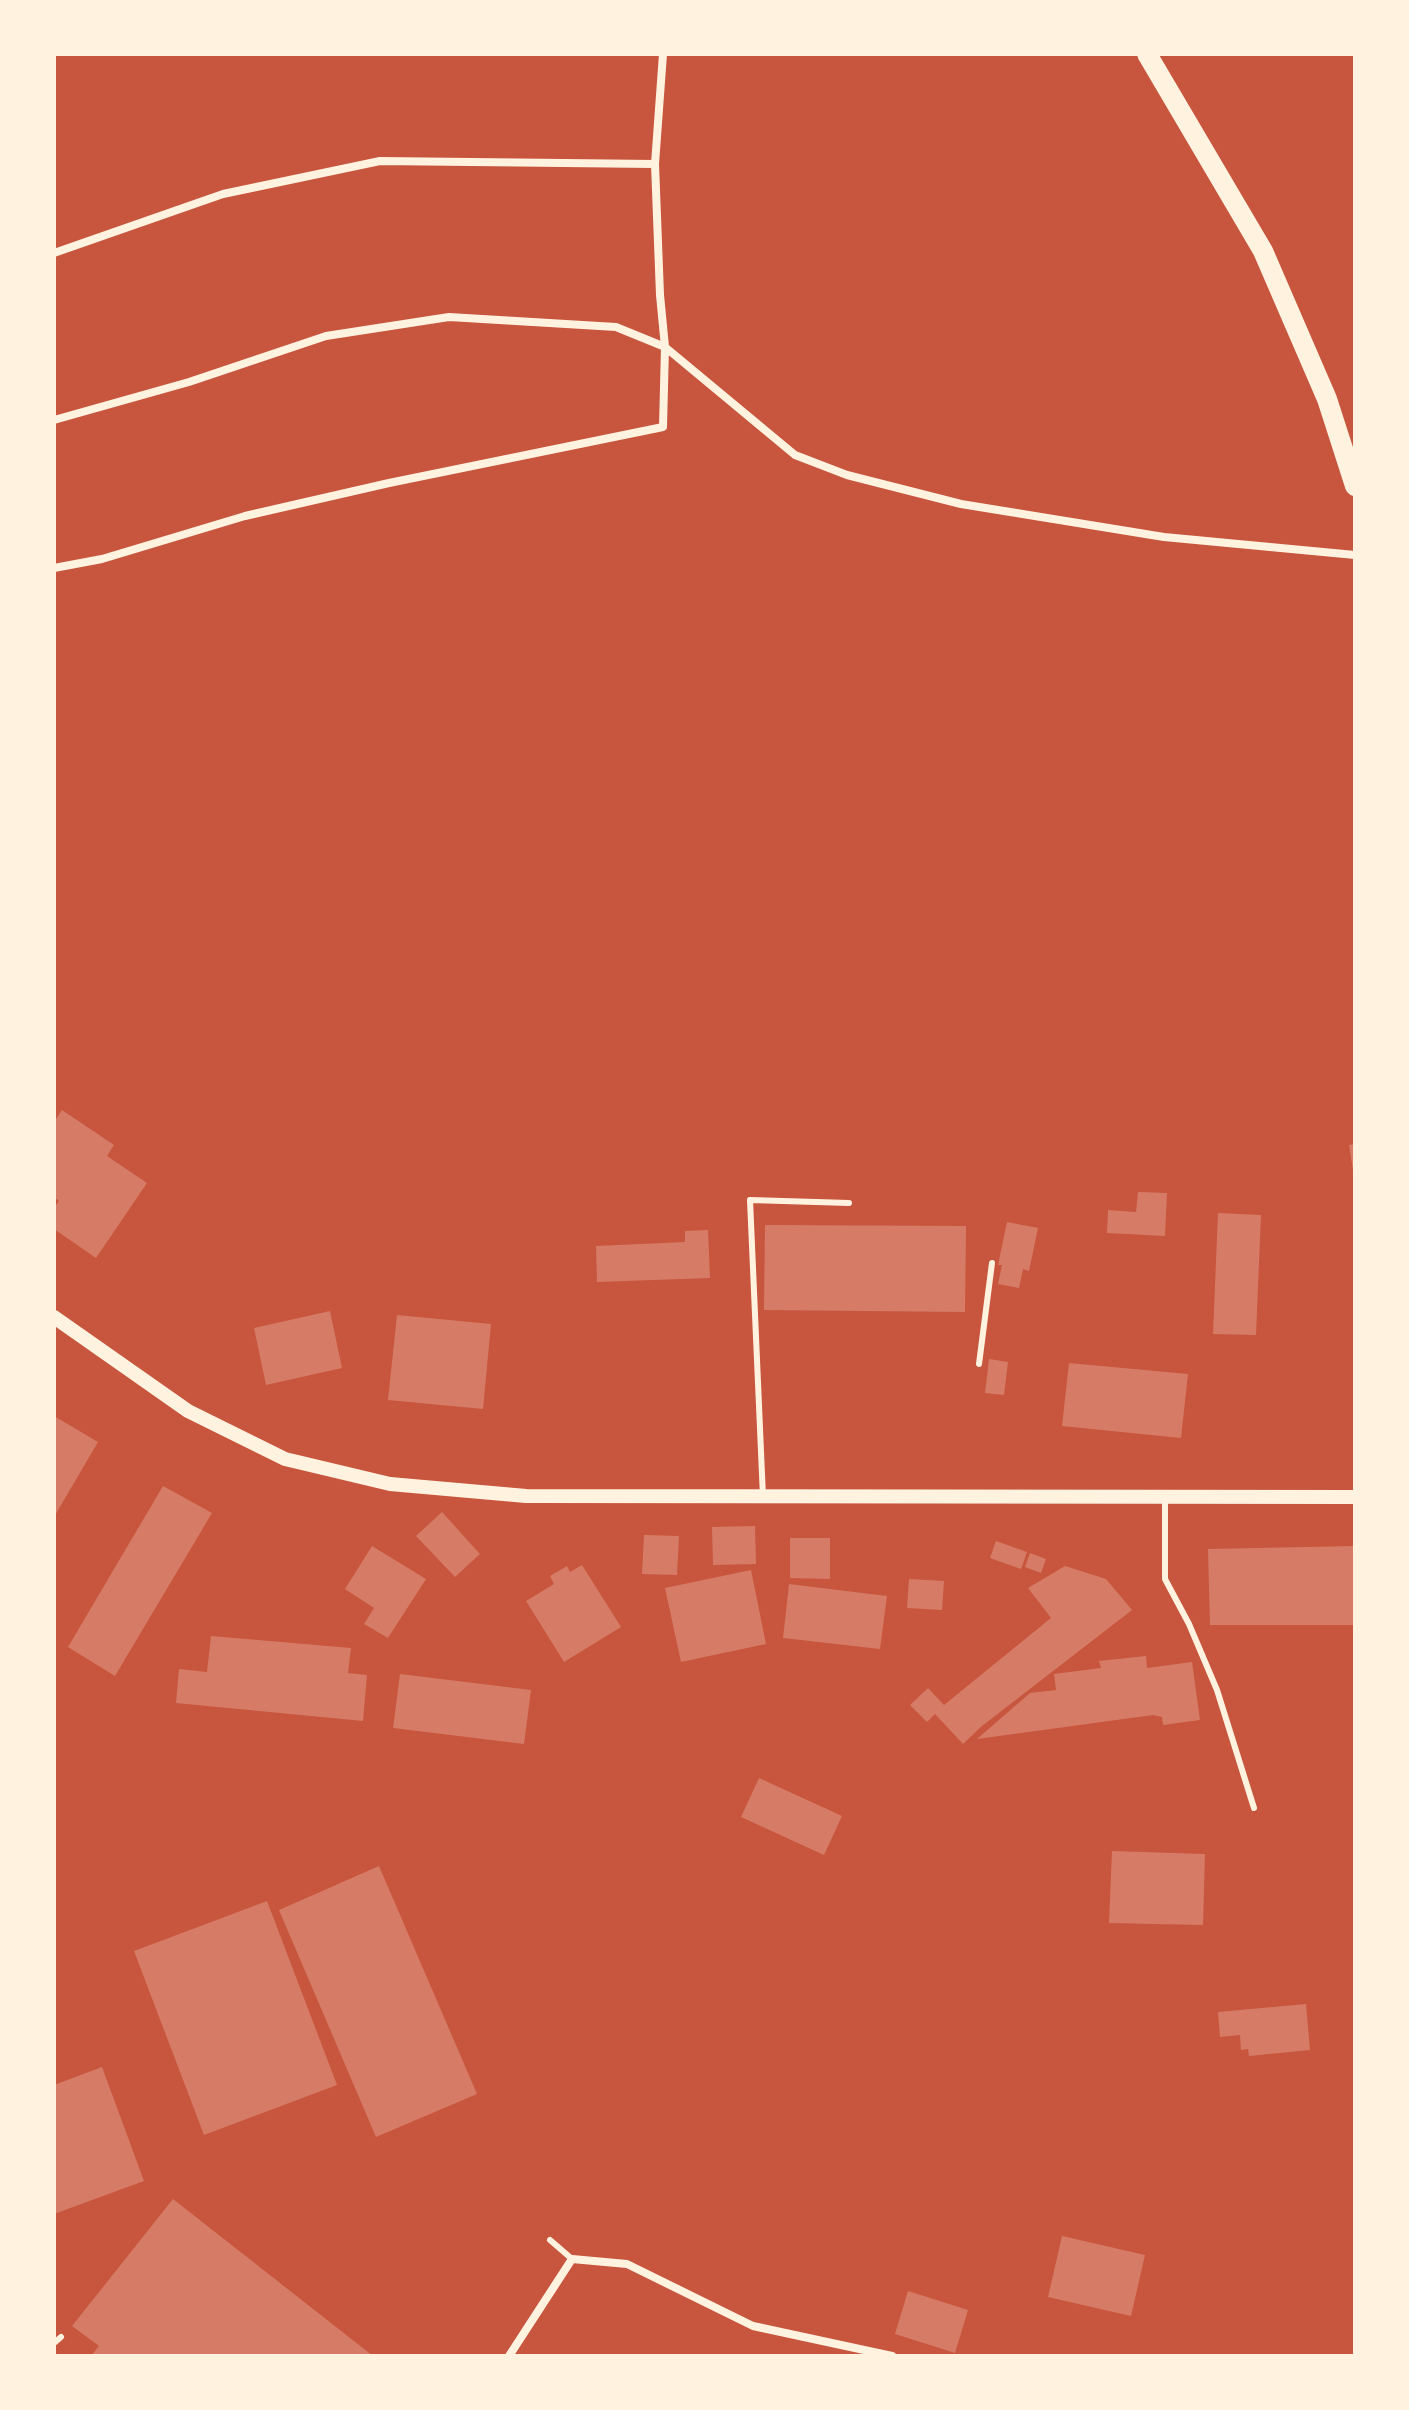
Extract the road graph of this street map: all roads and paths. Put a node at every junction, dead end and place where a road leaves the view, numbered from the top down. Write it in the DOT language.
graph roads {
  1 [pos="663,54"];
  2 [pos="1147,54"];
  3 [pos="655,164"];
  4 [pos="54,253"];
  5 [pos="665,347"];
  6 [pos="55,418"];
  7 [pos="1355,486"];
  8 [pos="1355,555"];
  9 [pos="54,568"];
  10 [pos="849,1203"];
  11 [pos="992,1263"];
  12 [pos="54,1317"];
  13 [pos="979,1364"];
  14 [pos="1165,1495"];
  15 [pos="763,1497"];
  16 [pos="1355,1497"];
  17 [pos="1254,1808"];
  18 [pos="550,2240"];
  19 [pos="572,2259"];
  20 [pos="61,2337"];
  21 [pos="54,2343"];
  22 [pos="509,2356"];
  23 [pos="892,2356"];
  1 -- 3 [label="street"];
  2 -- 7 [label="main road"];
  3 -- 4 [label="street"];
  3 -- 5 [label="street"];
  5 -- 6 [label="street"];
  5 -- 8 [label="street"];
  5 -- 9 [label="street"];
  10 -- 15 [label="lane"];
  11 -- 13 [label="lane"];
  12 -- 15 [label="street"];
  14 -- 15 [label="street"];
  14 -- 16 [label="street"];
  14 -- 17 [label="lane"];
  18 -- 19 [label="lane"];
  19 -- 22 [label="street"];
  19 -- 23 [label="street"];
  20 -- 21 [label="lane"];
}
